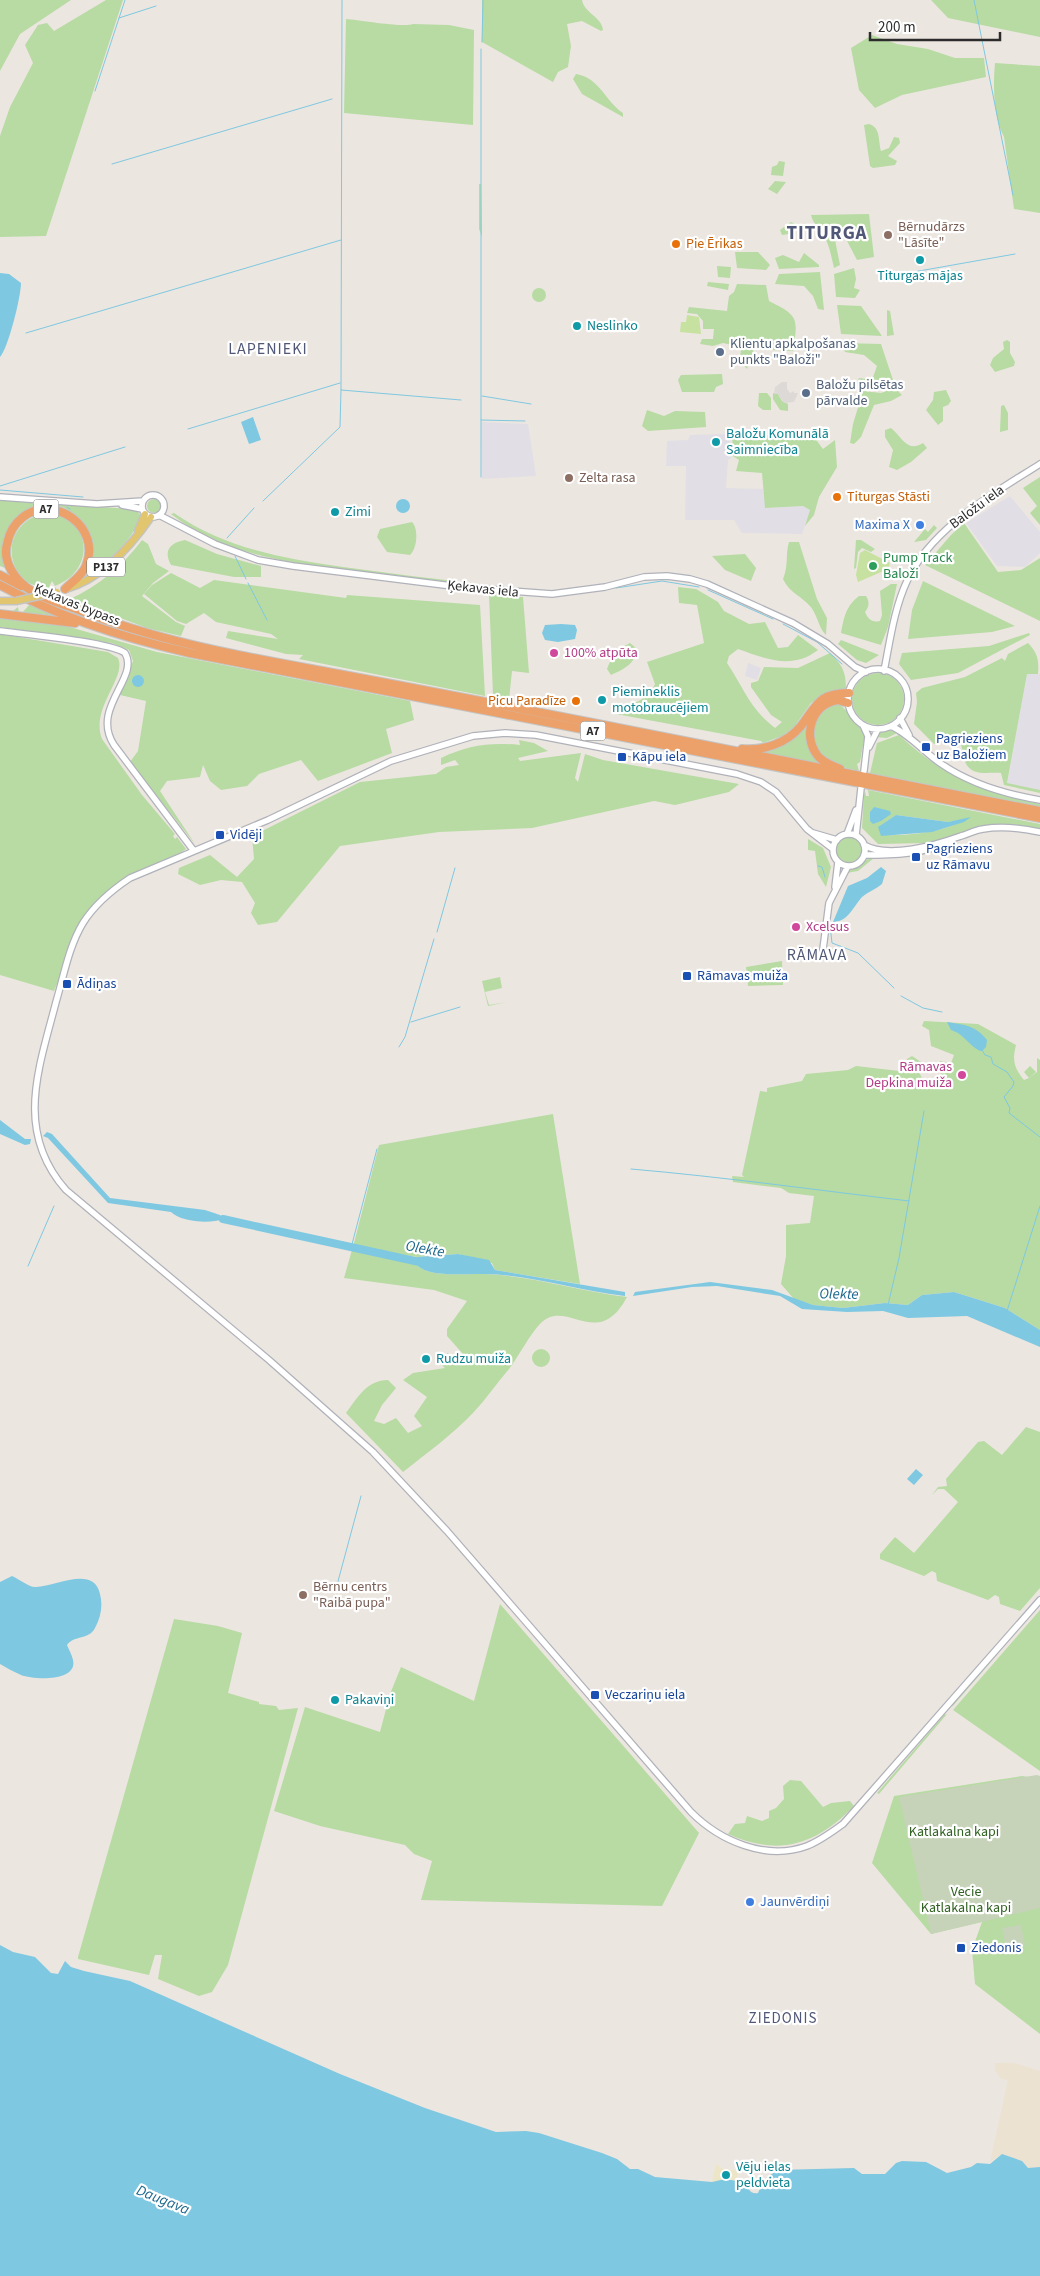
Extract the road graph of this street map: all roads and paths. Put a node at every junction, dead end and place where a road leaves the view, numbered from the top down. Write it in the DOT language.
graph roads {
  1 [pos="1040,464"];
  2 [pos="0,497"];
  3 [pos="143,501"];
  4 [pos="112,504"];
  5 [pos="164,509"];
  6 [pos="146,513"];
  7 [pos="159,515"];
  8 [pos="172,520"];
  9 [pos="0,575"];
  10 [pos="0,586"];
  11 [pos="61,590"];
  12 [pos="32,591"];
  13 [pos="0,601"];
  14 [pos="0,614"];
  15 [pos="90,626"];
  16 [pos="0,631"];
  17 [pos="848,663"];
  18 [pos="884,670"];
  19 [pos="866,672"];
  20 [pos="855,680"];
  21 [pos="849,693"];
  22 [pos="848,703"];
  23 [pos="900,718"];
  24 [pos="862,725"];
  25 [pos="891,726"];
  26 [pos="878,729"];
  27 [pos="912,741"];
  28 [pos="727,750"];
  29 [pos="867,752"];
  30 [pos="864,771"];
  31 [pos="848,774"];
  32 [pos="861,788"];
  33 [pos="1040,800"];
  34 [pos="857,808"];
  35 [pos="1040,811"];
  36 [pos="1040,818"];
  37 [pos="811,832"];
  38 [pos="1040,832"];
  39 [pos="847,834"];
  40 [pos="856,835"];
  41 [pos="961,836"];
  42 [pos="837,840"];
  43 [pos="864,845"];
  44 [pos="833,849"];
  45 [pos="194,851"];
  46 [pos="864,855"];
  47 [pos="838,862"];
  48 [pos="848,866"];
  49 [pos="835,890"];
  50 [pos="823,949"];
  51 [pos="1040,1600"];
  1 -- 18 [label="main road, Baložu iela"];
  2 -- 4 [label="main road"];
  3 -- 4 [label="main road, Ķekavas iela"];
  3 -- 5 [label="main road, Ķekavas iela"];
  3 -- 6 [label="main road"];
  4 -- 6 [label="main road"];
  5 -- 7 [label="main road"];
  5 -- 8 [label="main road, Ķekavas iela"];
  6 -- 7 [label="main road"];
  6 -- 11 [label="main road, P137"];
  7 -- 8 [label="main road, Ķekavas iela"];
  8 -- 17 [label="main road, Ķekavas iela"];
  9 -- 12 [label="highway, Ķekavas bypass / A7"];
  10 -- 15 [label="highway, Ķekavas bypass / A7"];
  11 -- 12 [label="highway, A7"];
  11 -- 13 [label="main road, P137, bridge"];
  12 -- 28 [label="highway, A7"];
  14 -- 15 [label="highway"];
  15 -- 36 [label="highway, Ķekavas bypass / A7"];
  16 -- 45 [label="main road"];
  17 -- 19 [label="main road"];
  17 -- 20 [label="main road"];
  18 -- 19 [label="main road"];
  18 -- 23 [label="main road"];
  19 -- 20 [label="main road"];
  20 -- 21 [label="main road"];
  21 -- 22 [label="main road"];
  21 -- 28 [label="highway"];
  22 -- 24 [label="main road"];
  22 -- 31 [label="highway"];
  23 -- 25 [label="main road"];
  23 -- 27 [label="main road"];
  24 -- 26 [label="main road"];
  24 -- 29 [label="main road"];
  25 -- 26 [label="main road"];
  25 -- 27 [label="main road"];
  26 -- 29 [label="main road"];
  27 -- 33 [label="main road"];
  28 -- 31 [label="highway, A7"];
  29 -- 30 [label="main road"];
  31 -- 35 [label="highway, A7"];
  32 -- 34 [label="main road"];
  34 -- 39 [label="main road"];
  34 -- 40 [label="main road"];
  37 -- 42 [label="main road"];
  37 -- 44 [label="main road"];
  37 -- 45 [label="main road"];
  38 -- 41 [label="main road"];
  39 -- 40 [label="main road"];
  39 -- 42 [label="main road"];
  40 -- 43 [label="main road"];
  41 -- 43 [label="main road"];
  41 -- 46 [label="main road"];
  42 -- 44 [label="main road"];
  43 -- 46 [label="main road"];
  44 -- 47 [label="main road"];
  45 -- 51 [label="main road"];
  46 -- 48 [label="main road"];
  47 -- 48 [label="main road"];
  47 -- 49 [label="main road"];
  48 -- 49 [label="main road"];
  49 -- 50 [label="main road"];
}
